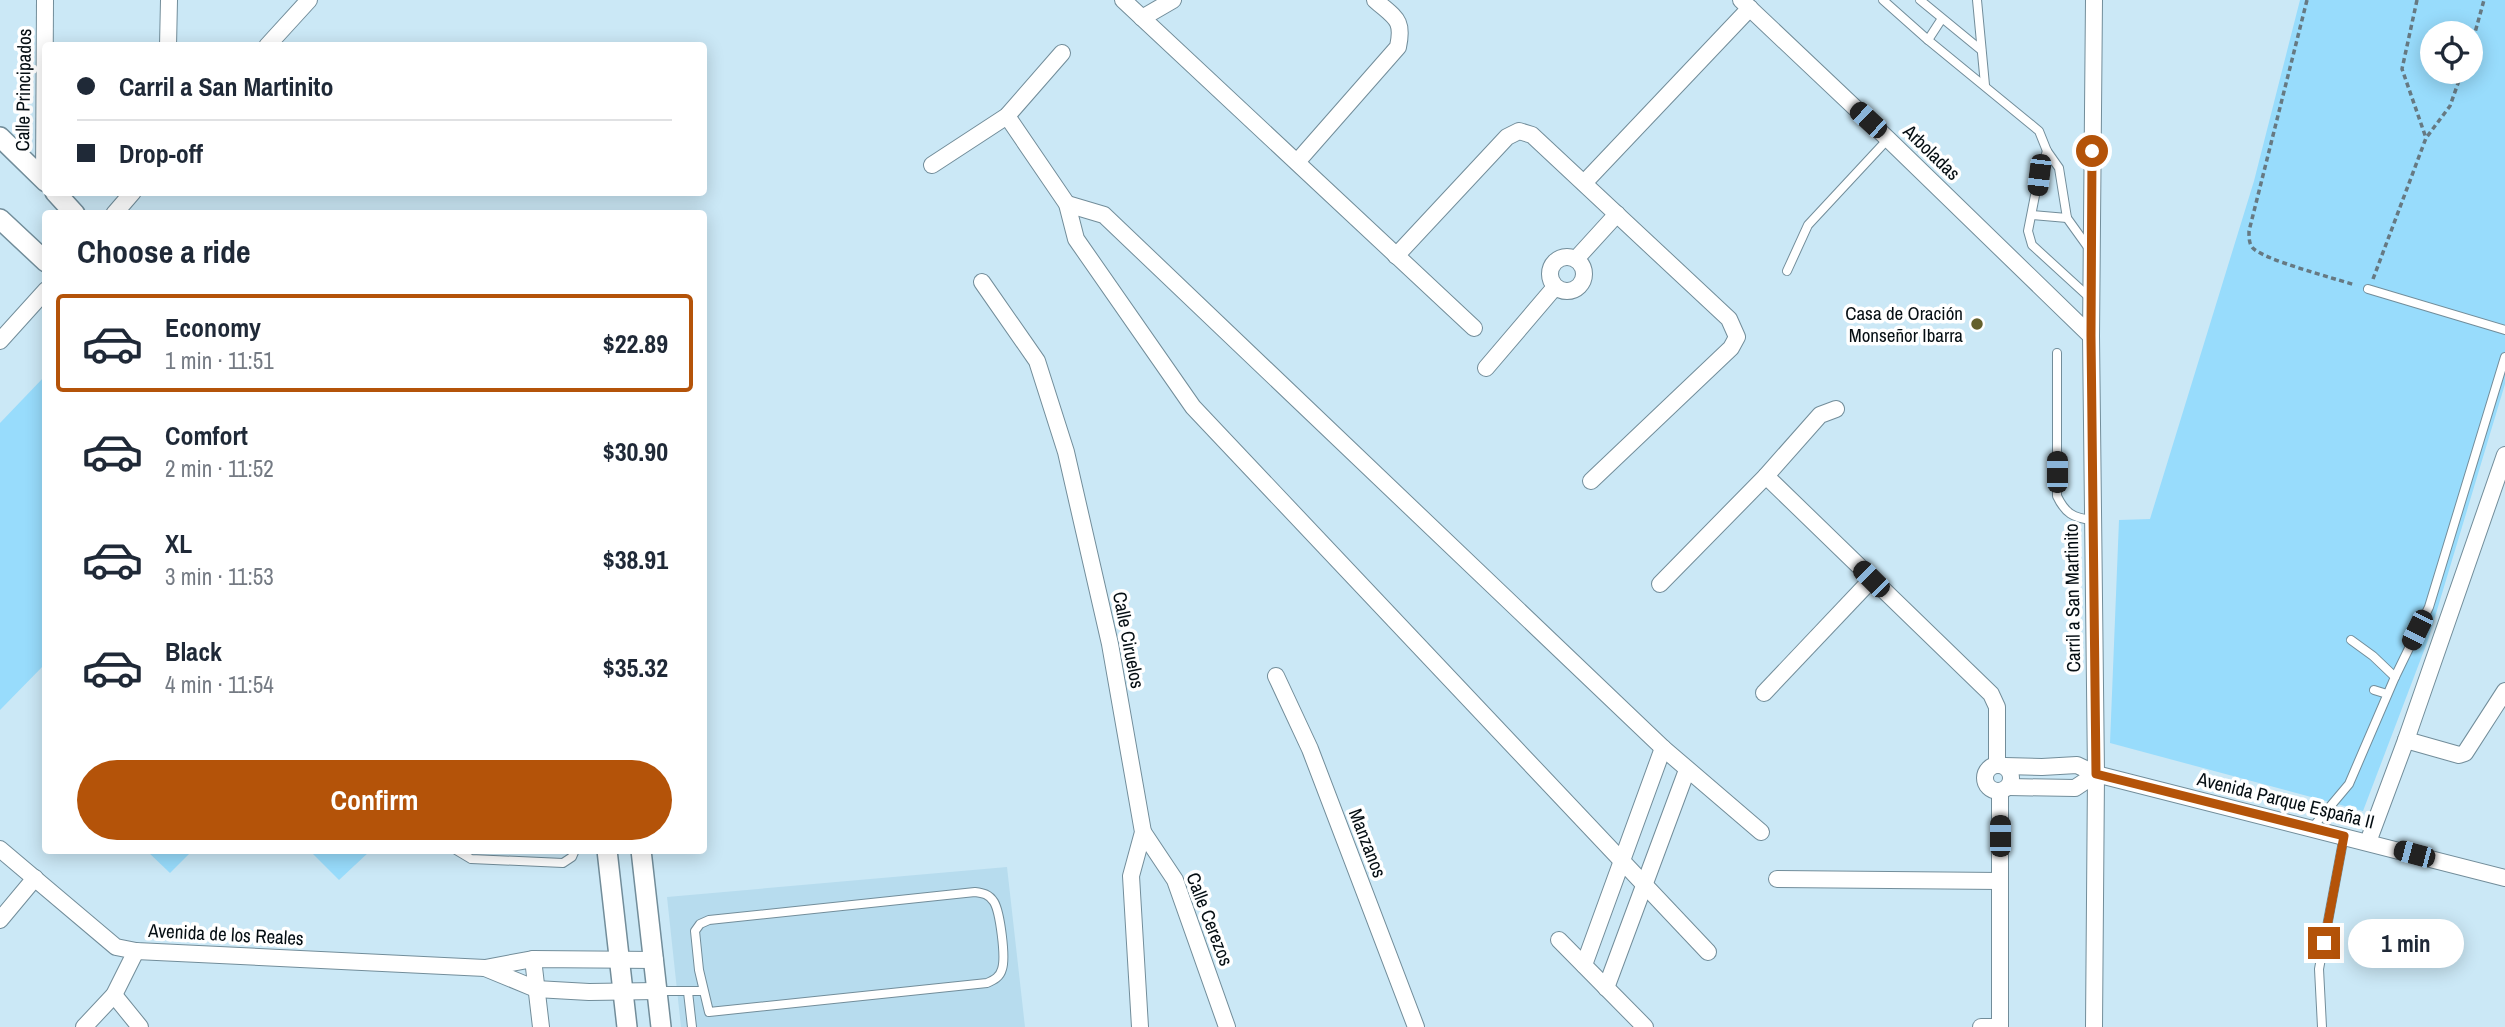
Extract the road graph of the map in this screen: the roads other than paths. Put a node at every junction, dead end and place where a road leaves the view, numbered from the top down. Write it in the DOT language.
graph roads {
  1 [pos="45,0"];
  2 [pos="169,0"];
  3 [pos="309,0"];
  4 [pos="1124,0"];
  5 [pos="1174,0"];
  6 [pos="1375,0"];
  7 [pos="1883,0"];
  8 [pos="1920,0"];
  9 [pos="1978,0"];
  10 [pos="2094,0"];
  11 [pos="1746,4"];
  12 [pos="294,8"];
  13 [pos="1142,18"];
  14 [pos="1941,20"];
  15 [pos="1928,40"];
  16 [pos="46,42"];
  17 [pos="169,42"];
  18 [pos="270,42"];
  19 [pos="1981,50"];
  20 [pos="1062,53"];
  21 [pos="1985,85"];
  22 [pos="1007,116"];
  23 [pos="0,137"];
  24 [pos="1888,139"];
  25 [pos="2047,151"];
  26 [pos="1297,162"];
  27 [pos="932,165"];
  28 [pos="42,179"];
  29 [pos="1584,183"];
  30 [pos="58,196"];
  31 [pos="130,196"];
  32 [pos="1067,204"];
  33 [pos="71,210"];
  34 [pos="117,210"];
  35 [pos="1617,214"];
  36 [pos="2032,215"];
  37 [pos="2067,218"];
  38 [pos="0,220"];
  39 [pos="2092,252"];
  40 [pos="1396,256"];
  41 [pos="42,258"];
  42 [pos="1576,259"];
  43 [pos="1787,271"];
  44 [pos="982,282"];
  45 [pos="1555,288"];
  46 [pos="2368,289"];
  47 [pos="42,294"];
  48 [pos="2091,299"];
  49 [pos="1474,328"];
  50 [pos="2505,330"];
  51 [pos="2091,336"];
  52 [pos="0,341"];
  53 [pos="2057,353"];
  54 [pos="2505,357"];
  55 [pos="1486,368"];
  56 [pos="1836,410"];
  57 [pos="2505,455"];
  58 [pos="1766,476"];
  59 [pos="1591,481"];
  60 [pos="2092,520"];
  61 [pos="1871,579"];
  62 [pos="1660,584"];
  63 [pos="2351,640"];
  64 [pos="1276,676"];
  65 [pos="2395,677"];
  66 [pos="2374,690"];
  67 [pos="2505,691"];
  68 [pos="1764,693"];
  69 [pos="2387,694"];
  70 [pos="2406,740"];
  71 [pos="1662,748"];
  72 [pos="2001,765"];
  73 [pos="1687,770"];
  74 [pos="2096,774"];
  75 [pos="2004,789"];
  76 [pos="2312,828"];
  77 [pos="1143,832"];
  78 [pos="1761,832"];
  79 [pos="2344,836"];
  80 [pos="2368,842"];
  81 [pos="0,849"];
  82 [pos="463,854"];
  83 [pos="574,854"];
  84 [pos="608,854"];
  85 [pos="642,854"];
  86 [pos="1622,862"];
  87 [pos="35,878"];
  88 [pos="2505,878"];
  89 [pos="1777,879"];
  90 [pos="2000,881"];
  91 [pos="1645,886"];
  92 [pos="0,920"];
  93 [pos="1559,940"];
  94 [pos="136,951"];
  95 [pos="1708,952"];
  96 [pos="533,959"];
  97 [pos="621,960"];
  98 [pos="655,960"];
  99 [pos="1584,965"];
  100 [pos="485,968"];
  101 [pos="1606,988"];
  102 [pos="536,989"];
  103 [pos="657,991"];
  104 [pos="704,991"];
  105 [pos="623,992"];
  106 [pos="688,992"];
  107 [pos="114,995"];
  108 [pos="85,1027"];
  109 [pos="140,1027"];
  110 [pos="541,1027"];
  111 [pos="627,1027"];
  112 [pos="662,1027"];
  113 [pos="692,1027"];
  114 [pos="1140,1027"];
  115 [pos="1227,1027"];
  116 [pos="1416,1027"];
  117 [pos="1645,1027"];
  118 [pos="1981,1027"];
  119 [pos="2000,1027"];
  120 [pos="2094,1027"];
  121 [pos="2322,1027"];
  1 -- 16 [label="street, Calle Principados"];
  2 -- 17 [label="street"];
  3 -- 12 [label="street"];
  4 -- 13 [label="street"];
  5 -- 13 [label="street"];
  6 -- 26 [label="street"];
  7 -- 15 [label="lane"];
  8 -- 14 [label="lane"];
  9 -- 19 [label="lane"];
  10 -- 39 [label="street, Carril a San Martinito"];
  11 -- 24 [label="street, Arboladas"];
  11 -- 29 [label="street"];
  12 -- 18 [label="street"];
  13 -- 26 [label="street"];
  14 -- 15 [label="lane"];
  14 -- 19 [label="lane"];
  15 -- 21 [label="lane"];
  19 -- 21 [label="lane"];
  20 -- 22 [label="street"];
  21 -- 25 [label="lane"];
  22 -- 27 [label="street"];
  22 -- 32 [label="street"];
  23 -- 28 [label="street"];
  24 -- 43 [label="lane"];
  24 -- 51 [label="street, Arboladas"];
  25 -- 36 [label="lane"];
  25 -- 37 [label="lane"];
  26 -- 40 [label="street"];
  29 -- 35 [label="street"];
  29 -- 40 [label="street"];
  30 -- 33 [label="street"];
  31 -- 34 [label="street"];
  32 -- 71 [label="street"];
  32 -- 86 [label="street"];
  35 -- 42 [label="street"];
  35 -- 59 [label="street"];
  36 -- 37 [label="lane"];
  36 -- 48 [label="lane"];
  37 -- 39 [label="lane"];
  38 -- 41 [label="street"];
  39 -- 48 [label="street, Carril a San Martinito"];
  40 -- 49 [label="street"];
  42 -- 45 [label="street"];
  42 -- 45 [label="street"];
  44 -- 77 [label="street, Calle Ciruelos"];
  45 -- 55 [label="street"];
  46 -- 50 [label="lane"];
  47 -- 52 [label="street"];
  48 -- 51 [label="street, Carril a San Martinito"];
  51 -- 60 [label="street, Carril a San Martinito"];
  53 -- 60 [label="lane"];
  54 -- 65 [label="lane"];
  56 -- 58 [label="street"];
  57 -- 70 [label="street"];
  58 -- 61 [label="street"];
  58 -- 62 [label="street"];
  60 -- 74 [label="street, Carril a San Martinito"];
  61 -- 68 [label="street"];
  61 -- 72 [label="street"];
  63 -- 65 [label="lane"];
  64 -- 116 [label="street, Manzanos"];
  65 -- 69 [label="lane"];
  66 -- 69 [label="lane"];
  67 -- 70 [label="street"];
  69 -- 76 [label="lane"];
  70 -- 80 [label="street"];
  71 -- 73 [label="street"];
  71 -- 86 [label="street"];
  72 -- 74 [label="street, Avenida Parque España II"];
  72 -- 75 [label="street"];
  72 -- 75 [label="street"];
  73 -- 78 [label="street"];
  73 -- 91 [label="street"];
  74 -- 75 [label="street"];
  74 -- 76 [label="street, Avenida Parque España II"];
  74 -- 120 [label="street, Carril a San Martinito"];
  75 -- 90 [label="street"];
  76 -- 79 [label="street, Avenida Parque España II"];
  77 -- 114 [label="street, Calle Ciruelos"];
  77 -- 115 [label="street, Calle Cerezos"];
  79 -- 80 [label="street, Avenida Parque España II"];
  79 -- 121 [label="lane"];
  80 -- 88 [label="street, Avenida Parque España II"];
  81 -- 87 [label="street, Avenida de los Reales"];
  82 -- 83 [label="lane"];
  84 -- 97 [label="street"];
  85 -- 98 [label="street"];
  86 -- 91 [label="street"];
  86 -- 99 [label="street"];
  87 -- 92 [label="street"];
  87 -- 94 [label="street, Avenida de los Reales"];
  89 -- 90 [label="street"];
  90 -- 119 [label="street"];
  91 -- 95 [label="street"];
  91 -- 101 [label="street"];
  93 -- 99 [label="street"];
  94 -- 100 [label="street, Avenida de los Reales"];
  94 -- 107 [label="street"];
  96 -- 97 [label="street, Avenida de los Reales"];
  96 -- 100 [label="street, Avenida de los Reales"];
  96 -- 102 [label="street"];
  97 -- 98 [label="street, Avenida de los Reales"];
  97 -- 105 [label="street"];
  98 -- 103 [label="street"];
  99 -- 101 [label="street"];
  100 -- 102 [label="street, Avenida de los Reales"];
  101 -- 117 [label="street"];
  102 -- 105 [label="street"];
  102 -- 110 [label="street"];
  103 -- 105 [label="street"];
  103 -- 106 [label="lane"];
  103 -- 112 [label="street"];
  104 -- 104 [label="lane"];
  104 -- 106 [label="lane"];
  105 -- 111 [label="street"];
  106 -- 113 [label="lane"];
  107 -- 108 [label="street"];
  107 -- 109 [label="street"];
  118 -- 119 [label="street"];
}
